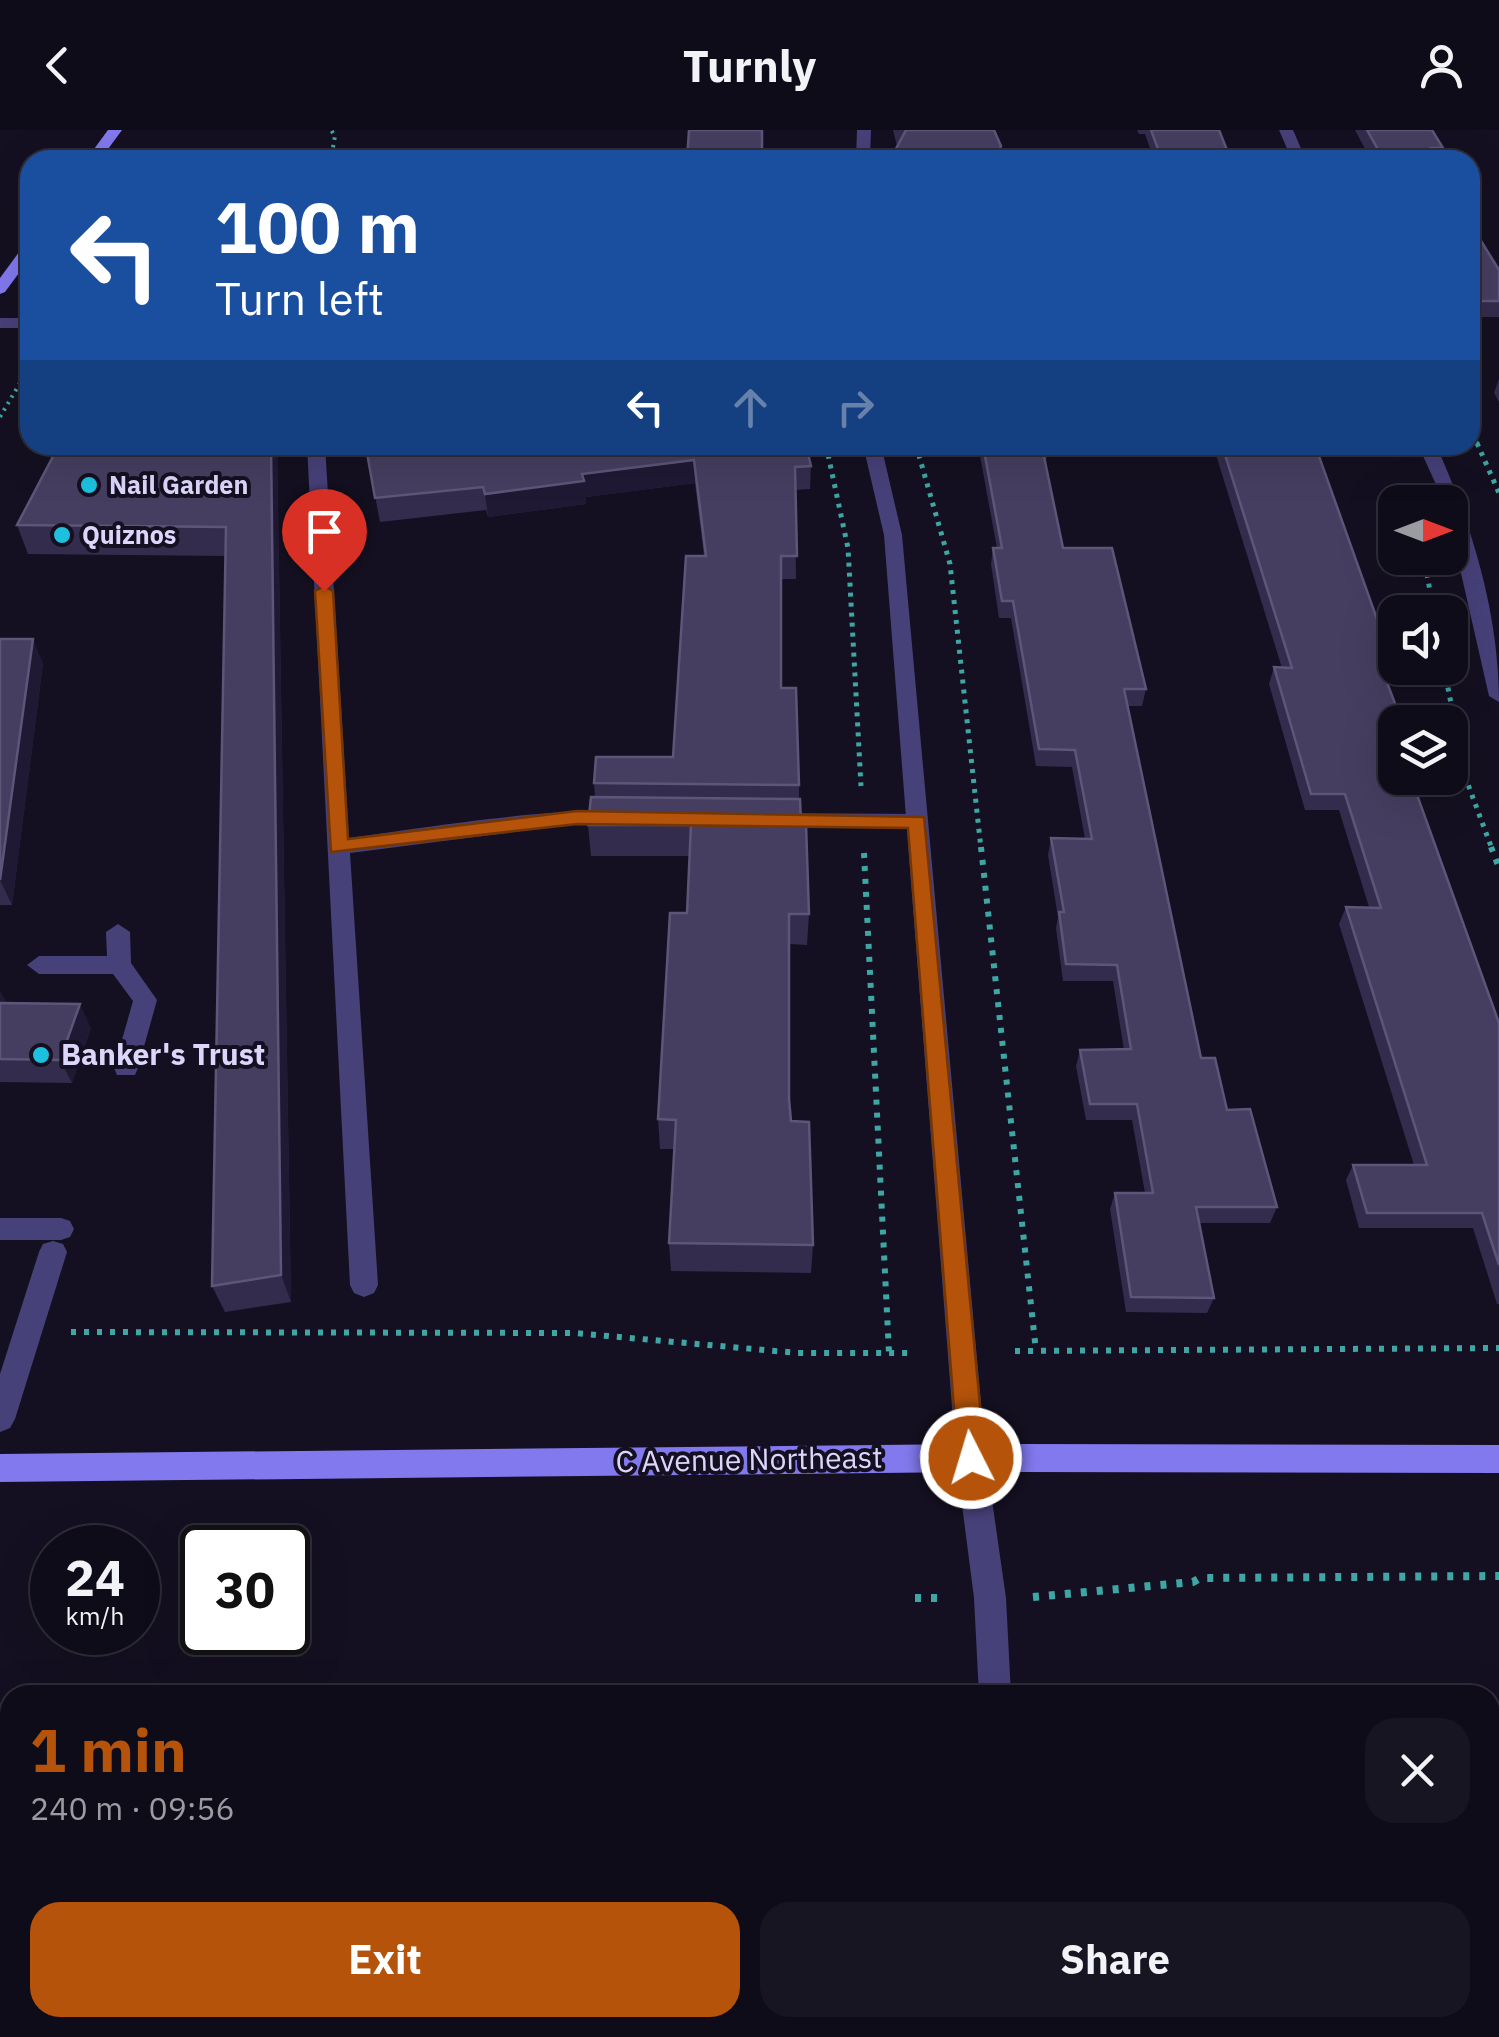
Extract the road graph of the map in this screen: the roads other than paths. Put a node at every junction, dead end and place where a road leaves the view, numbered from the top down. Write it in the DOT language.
graph roads {
  1 [pos="20,261"];
  2 [pos="0,289"];
  3 [pos="317,455"];
  4 [pos="874,455"];
  5 [pos="1431,455"];
  6 [pos="1499,696"];
  7 [pos="653,818"];
  8 [pos="748,820"];
  9 [pos="917,822"];
  10 [pos="338,847"];
  11 [pos="118,932"];
  12 [pos="39,965"];
  13 [pos="119,965"];
  14 [pos="126,1068"];
  15 [pos="0,1228"];
  16 [pos="364,1285"];
  17 [pos="0,1419"];
  18 [pos="971,1458"];
  19 [pos="1499,1459"];
  20 [pos="0,1468"];
  21 [pos="994,1685"];
  1 -- 2 [label="main road"];
  3 -- 10 [label="street"];
  4 -- 9 [label="street"];
  5 -- 6 [label="street"];
  7 -- 10 [label="street"];
  8 -- 9 [label="street"];
  9 -- 18 [label="street"];
  10 -- 16 [label="street"];
  11 -- 13 [label="street"];
  12 -- 13 [label="street"];
  13 -- 14 [label="street"];
  15 -- 17 [label="street"];
  18 -- 19 [label="main road, C Avenue Northeast"];
  18 -- 20 [label="main road, C Avenue Northeast"];
  18 -- 21 [label="street"];
}
